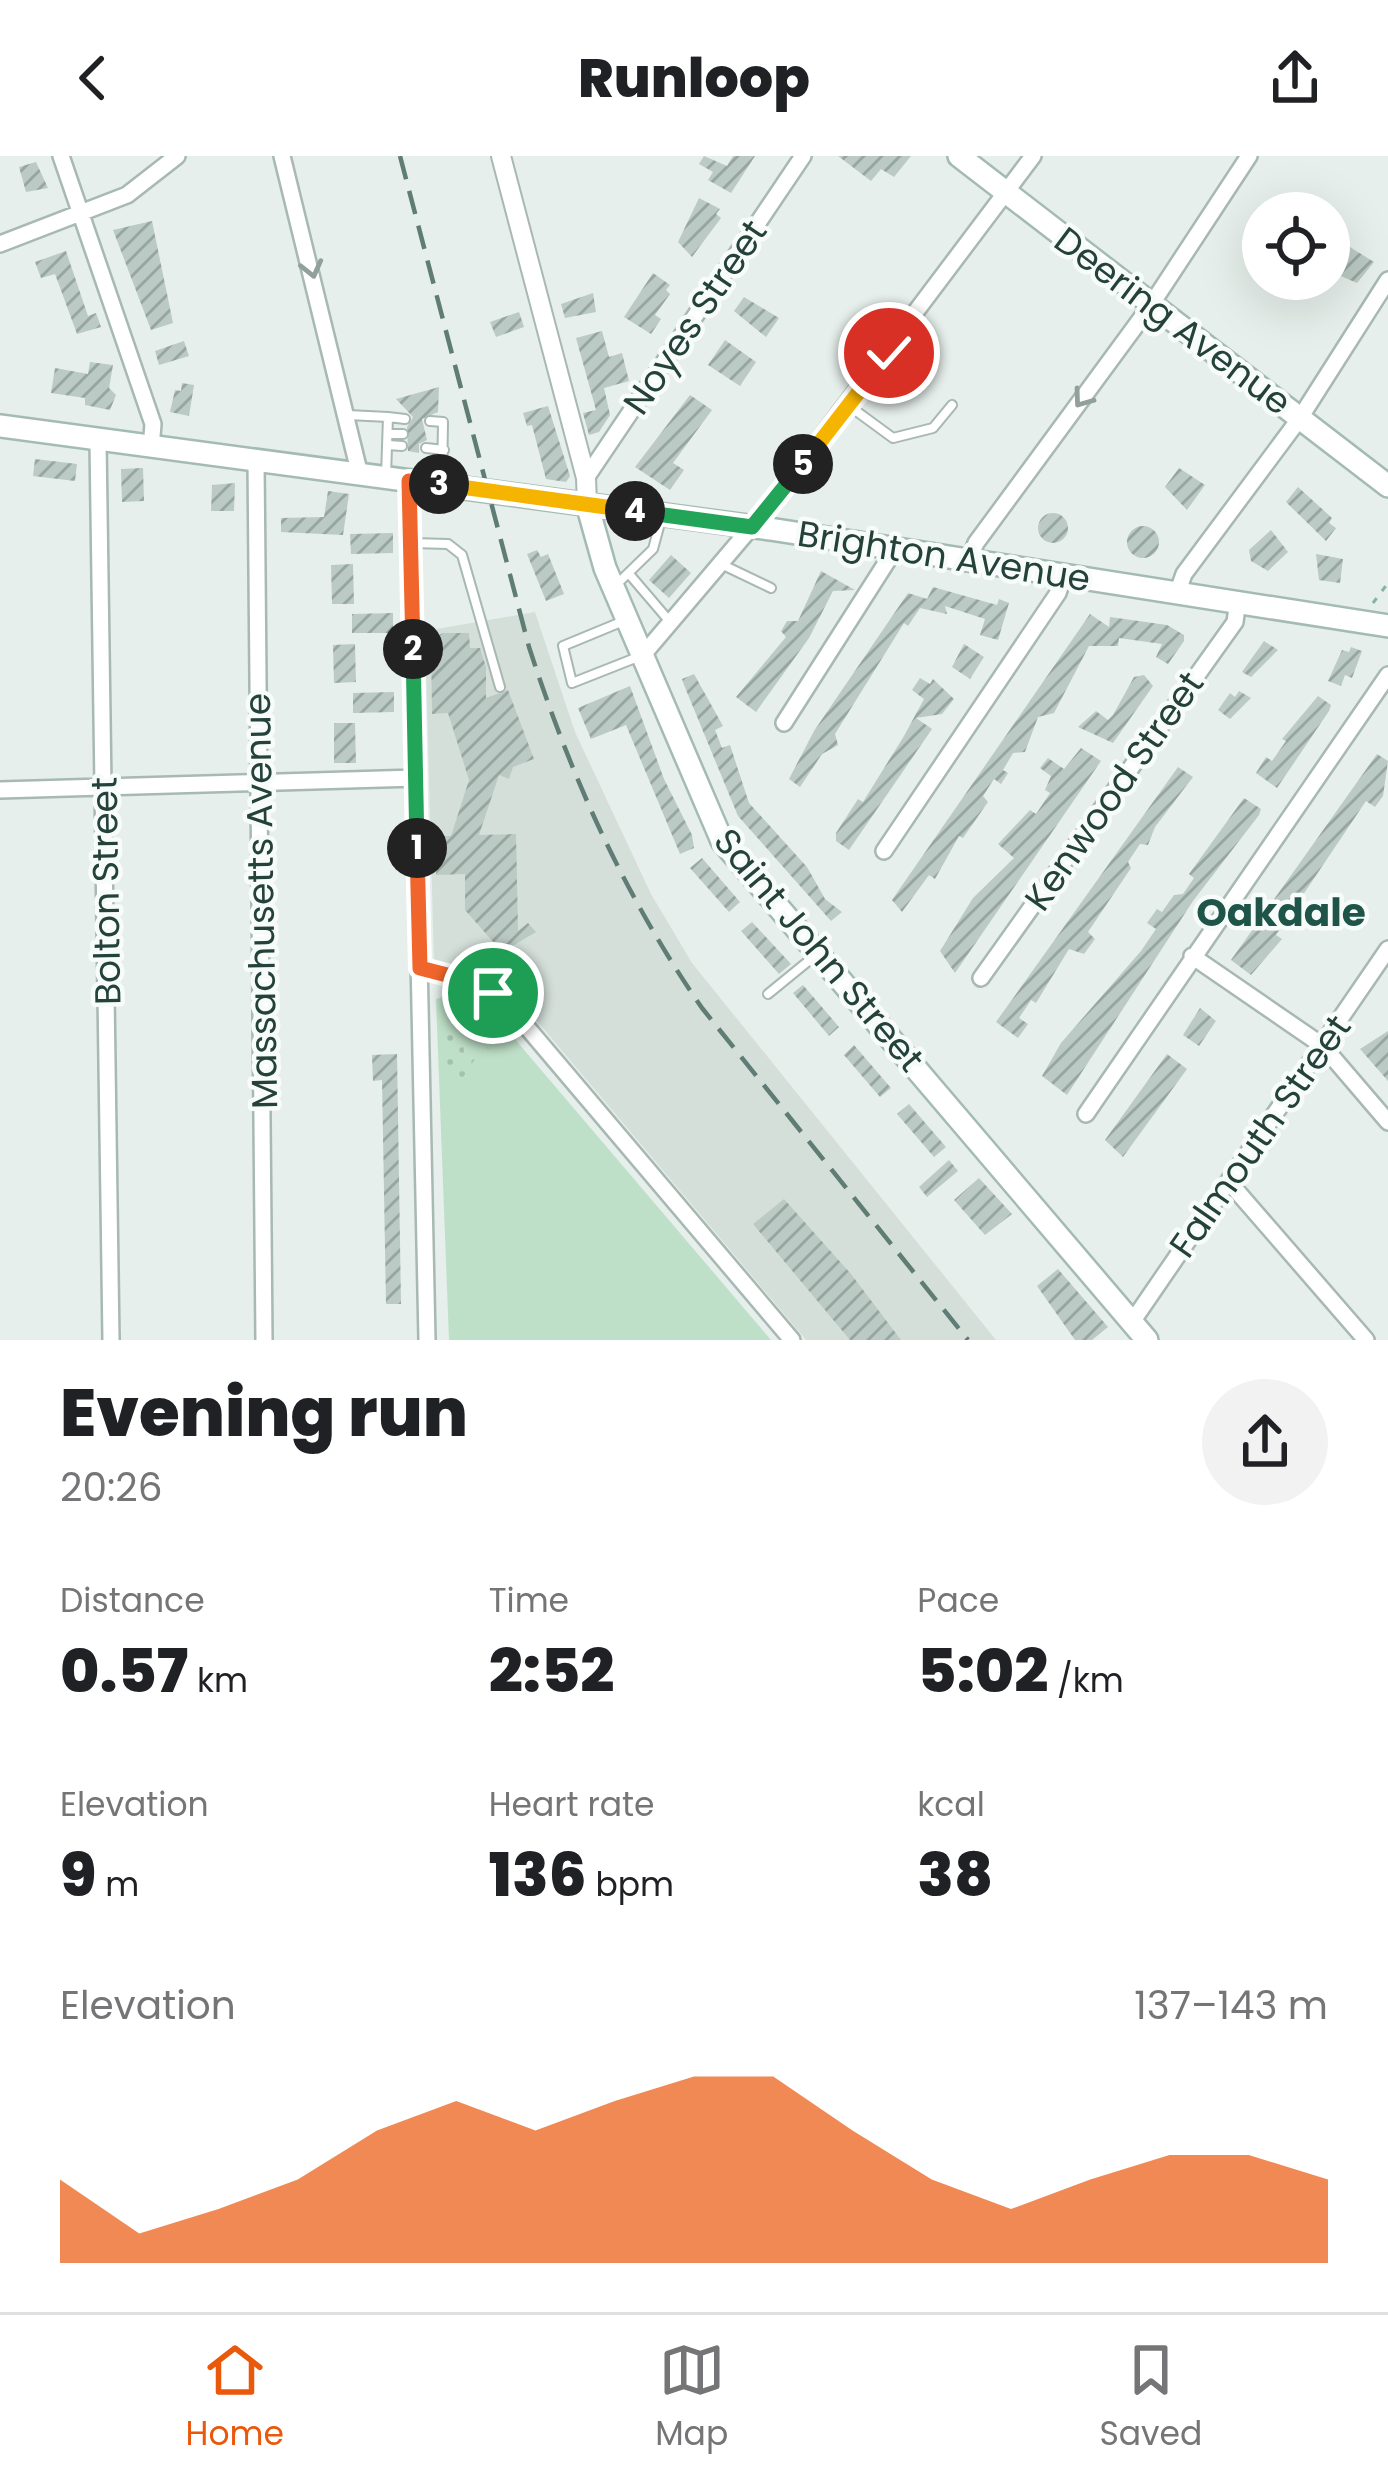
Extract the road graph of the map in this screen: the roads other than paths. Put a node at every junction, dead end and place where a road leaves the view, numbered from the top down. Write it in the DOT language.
graph roads {
  1 [pos="61,156"];
  2 [pos="177,156"];
  3 [pos="282,156"];
  4 [pos="501,156"];
  5 [pos="803,156"];
  6 [pos="959,156"];
  7 [pos="1033,156"];
  8 [pos="1249,156"];
  9 [pos="1007,195"];
  10 [pos="81,213"];
  11 [pos="0,244"];
  12 [pos="1388,280"];
  13 [pos="1151,305"];
  14 [pos="848,405"];
  15 [pos="952,405"];
  16 [pos="346,416"];
  17 [pos="388,417"];
  18 [pos="1300,418"];
  19 [pos="405,419"];
  20 [pos="430,421"];
  21 [pos="0,427"];
  22 [pos="388,434"];
  23 [pos="403,434"];
  24 [pos="428,436"];
  25 [pos="444,436"];
  26 [pos="98,441"];
  27 [pos="388,445"];
  28 [pos="402,446"];
  29 [pos="151,448"];
  30 [pos="426,448"];
  31 [pos="444,450"];
  32 [pos="256,461"];
  33 [pos="360,475"];
  34 [pos="586,478"];
  35 [pos="397,480"];
  36 [pos="442,484"];
  37 [pos="1388,486"];
  38 [pos="587,504"];
  39 [pos="662,514"];
  40 [pos="752,527"];
  41 [pos="411,542"];
  42 [pos="896,549"];
  43 [pos="969,560"];
  44 [pos="722,565"];
  45 [pos="1064,575"];
  46 [pos="622,581"];
  47 [pos="771,589"];
  48 [pos="1178,591"];
  49 [pos="1238,600"];
  50 [pos="627,620"];
  51 [pos="671,623"];
  52 [pos="1388,626"];
  53 [pos="642,656"];
  54 [pos="1388,675"];
  55 [pos="500,686"];
  56 [pos="784,723"];
  57 [pos="416,778"];
  58 [pos="261,784"];
  59 [pos="104,787"];
  60 [pos="0,790"];
  61 [pos="884,850"];
  62 [pos="1388,949"];
  63 [pos="818,953"];
  64 [pos="1192,956"];
  65 [pos="420,968"];
  66 [pos="981,978"];
  67 [pos="768,994"];
  68 [pos="1323,1046"];
  69 [pos="1086,1114"];
  70 [pos="1388,1122"];
  71 [pos="1229,1182"];
  72 [pos="1132,1322"];
  73 [pos="111,1340"];
  74 [pos="264,1340"];
  75 [pos="427,1340"];
  76 [pos="792,1340"];
  77 [pos="1147,1340"];
  78 [pos="1366,1340"];
  1 -- 10 [label="street"];
  2 -- 10 [label="street"];
  3 -- 16 [label="street, one-way"];
  4 -- 34 [label="street"];
  5 -- 34 [label="street, Noyes Street"];
  6 -- 9 [label="main road, Deering Avenue"];
  7 -- 9 [label="street"];
  8 -- 13 [label="street"];
  9 -- 13 [label="main road, Deering Avenue"];
  9 -- 14 [label="street"];
  10 -- 11 [label="street"];
  10 -- 29 [label="street"];
  12 -- 18 [label="street"];
  13 -- 18 [label="main road, Deering Avenue"];
  13 -- 43 [label="street, one-way"];
  14 -- 15 [label="lane"];
  14 -- 40 [label="street"];
  16 -- 17 [label="lane"];
  16 -- 33 [label="street"];
  17 -- 19 [label="lane"];
  17 -- 22 [label="lane"];
  18 -- 37 [label="main road, Deering Avenue"];
  18 -- 48 [label="street"];
  20 -- 25 [label="lane"];
  21 -- 26 [label="main road, Brighton Avenue"];
  22 -- 23 [label="lane"];
  22 -- 27 [label="lane"];
  24 -- 25 [label="lane"];
  25 -- 31 [label="lane"];
  26 -- 29 [label="main road, Brighton Avenue"];
  26 -- 59 [label="street, Bolton Street"];
  27 -- 28 [label="lane"];
  27 -- 35 [label="lane"];
  29 -- 32 [label="main road, Brighton Avenue"];
  30 -- 31 [label="lane"];
  31 -- 36 [label="lane"];
  32 -- 33 [label="main road, Brighton Avenue"];
  32 -- 58 [label="street, Massachusetts Avenue"];
  33 -- 35 [label="main road, Brighton Avenue"];
  34 -- 38 [label="street"];
  35 -- 36 [label="main road, Brighton Avenue"];
  35 -- 41 [label="street"];
  36 -- 38 [label="main road, Brighton Avenue"];
  38 -- 39 [label="main road, Brighton Avenue"];
  38 -- 46 [label="main road, Saint John Street"];
  39 -- 40 [label="main road, Brighton Avenue"];
  39 -- 46 [label="lane"];
  40 -- 42 [label="main road, Brighton Avenue"];
  40 -- 44 [label="street"];
  41 -- 55 [label="lane"];
  41 -- 57 [label="street"];
  42 -- 43 [label="main road, Brighton Avenue"];
  42 -- 56 [label="street"];
  43 -- 45 [label="main road, Brighton Avenue"];
  44 -- 47 [label="lane"];
  44 -- 51 [label="street"];
  45 -- 48 [label="main road, Brighton Avenue"];
  45 -- 61 [label="street"];
  46 -- 50 [label="main road, Saint John Street"];
  46 -- 51 [label="lane"];
  48 -- 49 [label="main road, Brighton Avenue"];
  49 -- 52 [label="main road, Brighton Avenue"];
  49 -- 66 [label="street, Kenwood Street"];
  50 -- 53 [label="main road, Saint John Street"];
  50 -- 53 [label="lane"];
  51 -- 53 [label="street"];
  53 -- 63 [label="main road, Saint John Street"];
  54 -- 64 [label="street"];
  57 -- 58 [label="street"];
  57 -- 65 [label="street"];
  58 -- 59 [label="street"];
  58 -- 74 [label="street, Massachusetts Avenue"];
  59 -- 60 [label="street"];
  59 -- 73 [label="street, Bolton Street"];
  62 -- 68 [label="street, Falmouth Street"];
  63 -- 67 [label="lane"];
  63 -- 72 [label="main road, Saint John Street"];
  64 -- 68 [label="street"];
  64 -- 69 [label="street"];
  65 -- 75 [label="street"];
  65 -- 76 [label="street"];
  68 -- 70 [label="street"];
  68 -- 71 [label="street, Falmouth Street"];
  71 -- 72 [label="street, Falmouth Street"];
  71 -- 78 [label="street"];
  72 -- 77 [label="main road, Saint John Street"];
}
